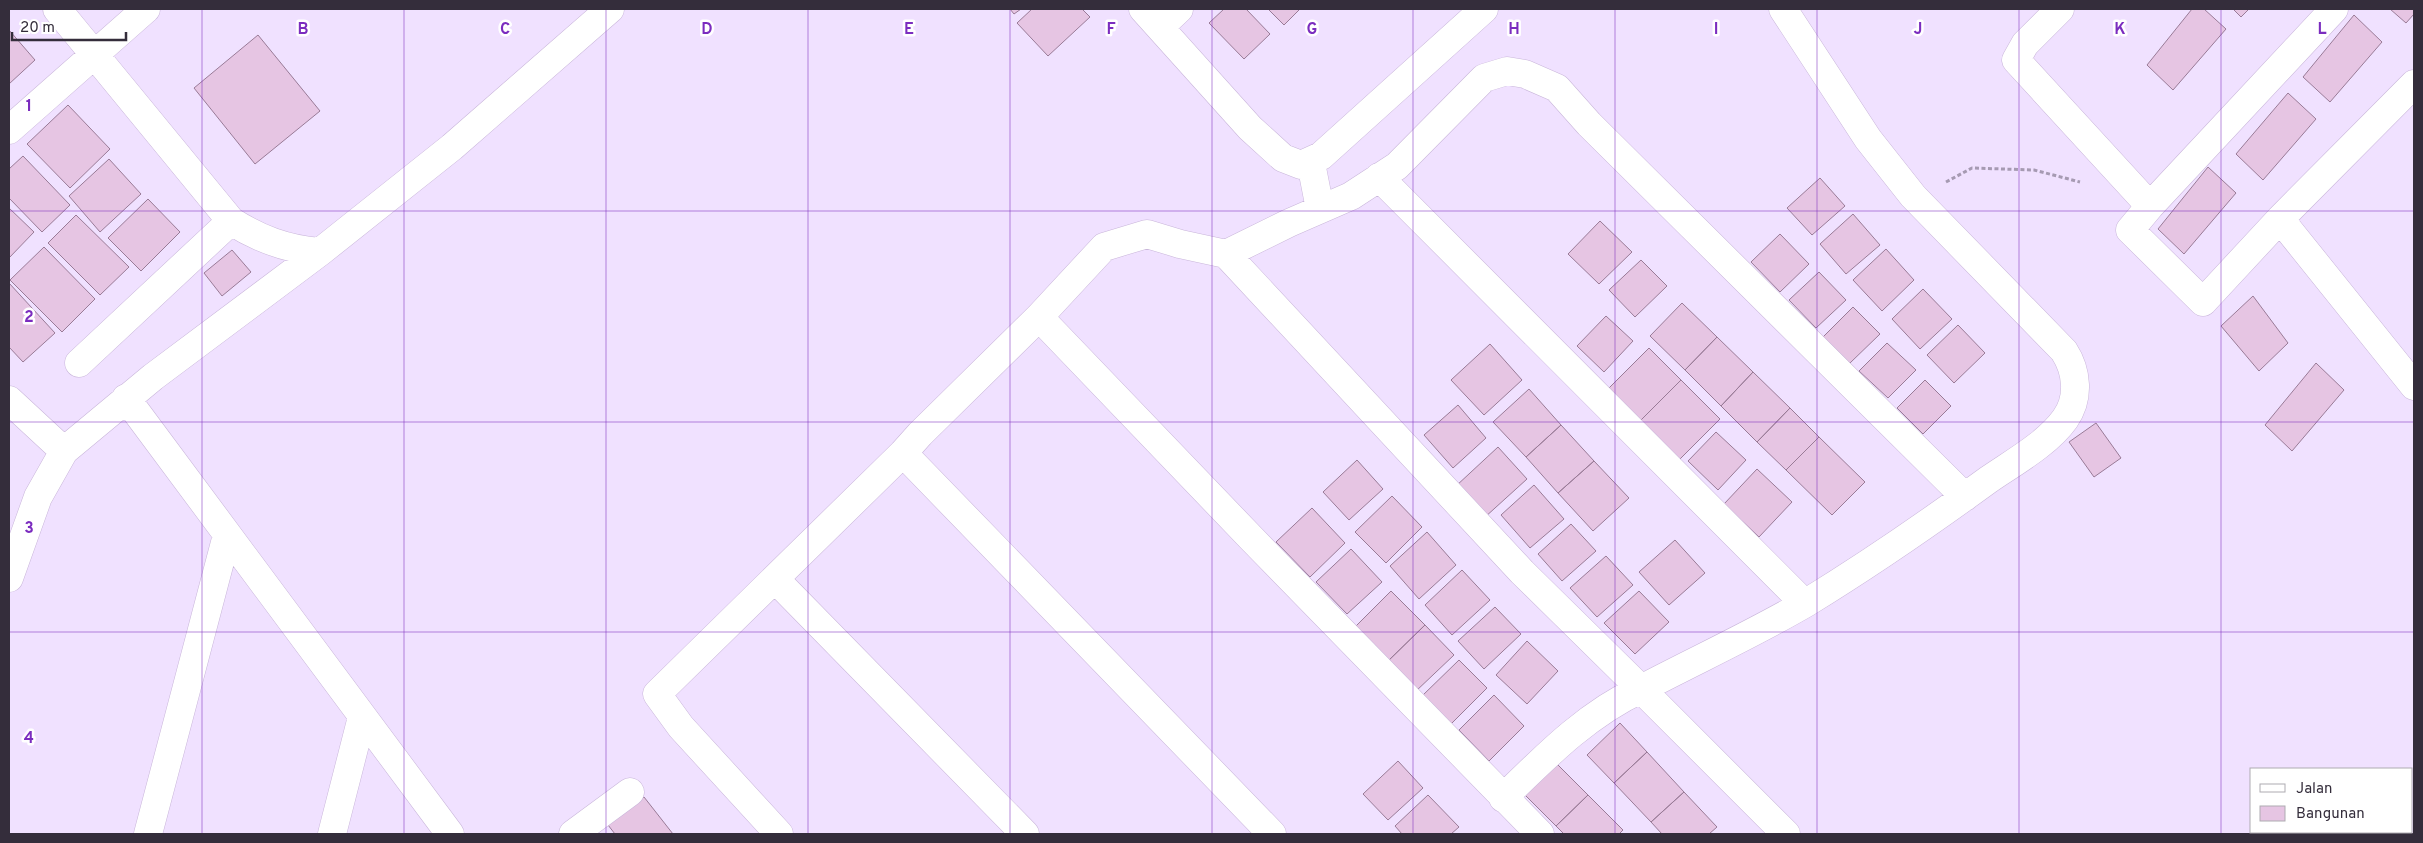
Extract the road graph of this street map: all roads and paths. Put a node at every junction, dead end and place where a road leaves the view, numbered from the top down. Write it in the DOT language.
graph roads {
  1 [pos="57,9"];
  2 [pos="146,9"];
  3 [pos="610,9"];
  4 [pos="1179,9"];
  5 [pos="1484,9"];
  6 [pos="1783,9"];
  7 [pos="2060,9"];
  8 [pos="2334,9"];
  9 [pos="1151,18"];
  10 [pos="95,54"];
  11 [pos="2414,84"];
  12 [pos="9,130"];
  13 [pos="1311,163"];
  14 [pos="1379,177"];
  15 [pos="2084,183"];
  16 [pos="1913,196"];
  17 [pos="2150,206"];
  18 [pos="1320,209"];
  19 [pos="2280,219"];
  20 [pos="231,221"];
  21 [pos="320,252"];
  22 [pos="1226,254"];
  23 [pos="1039,317"];
  24 [pos="79,363"];
  25 [pos="2414,386"];
  26 [pos="126,398"];
  27 [pos="9,400"];
  28 [pos="64,451"];
  29 [pos="903,453"];
  30 [pos="1965,497"];
  31 [pos="227,534"];
  32 [pos="9,578"];
  33 [pos="776,580"];
  34 [pos="1804,603"];
  35 [pos="1641,689"];
  36 [pos="362,717"];
  37 [pos="630,792"];
  38 [pos="1503,798"];
  39 [pos="148,834"];
  40 [pos="332,834"];
  41 [pos="450,834"];
  42 [pos="573,834"];
  43 [pos="779,834"];
  44 [pos="1025,834"];
  45 [pos="1272,834"];
  46 [pos="1540,834"];
  47 [pos="1786,834"];
  1 -- 10 [label="street"];
  2 -- 10 [label="street"];
  3 -- 21 [label="street"];
  4 -- 9 [label="street"];
  5 -- 13 [label="street"];
  6 -- 16 [label="street"];
  7 -- 17 [label="street"];
  8 -- 17 [label="street"];
  9 -- 13 [label="street"];
  10 -- 12 [label="street"];
  10 -- 20 [label="street"];
  11 -- 19 [label="street"];
  13 -- 18 [label="street"];
  14 -- 18 [label="street"];
  14 -- 30 [label="street"];
  14 -- 34 [label="street"];
  15 -- 16 [label="path"];
  16 -- 30 [label="street"];
  17 -- 19 [label="street"];
  18 -- 22 [label="street"];
  19 -- 25 [label="street"];
  20 -- 21 [label="street"];
  20 -- 24 [label="street"];
  21 -- 26 [label="street"];
  22 -- 23 [label="street"];
  22 -- 35 [label="street"];
  23 -- 29 [label="street"];
  23 -- 38 [label="street"];
  26 -- 28 [label="street"];
  26 -- 31 [label="street"];
  27 -- 28 [label="street"];
  28 -- 32 [label="street"];
  29 -- 33 [label="street"];
  29 -- 45 [label="street"];
  30 -- 34 [label="street"];
  31 -- 36 [label="street"];
  31 -- 39 [label="street"];
  33 -- 43 [label="street"];
  33 -- 44 [label="street"];
  34 -- 35 [label="street"];
  35 -- 38 [label="street"];
  35 -- 47 [label="street"];
  36 -- 40 [label="street"];
  36 -- 41 [label="street"];
  37 -- 42 [label="street"];
  38 -- 46 [label="street"];
}
